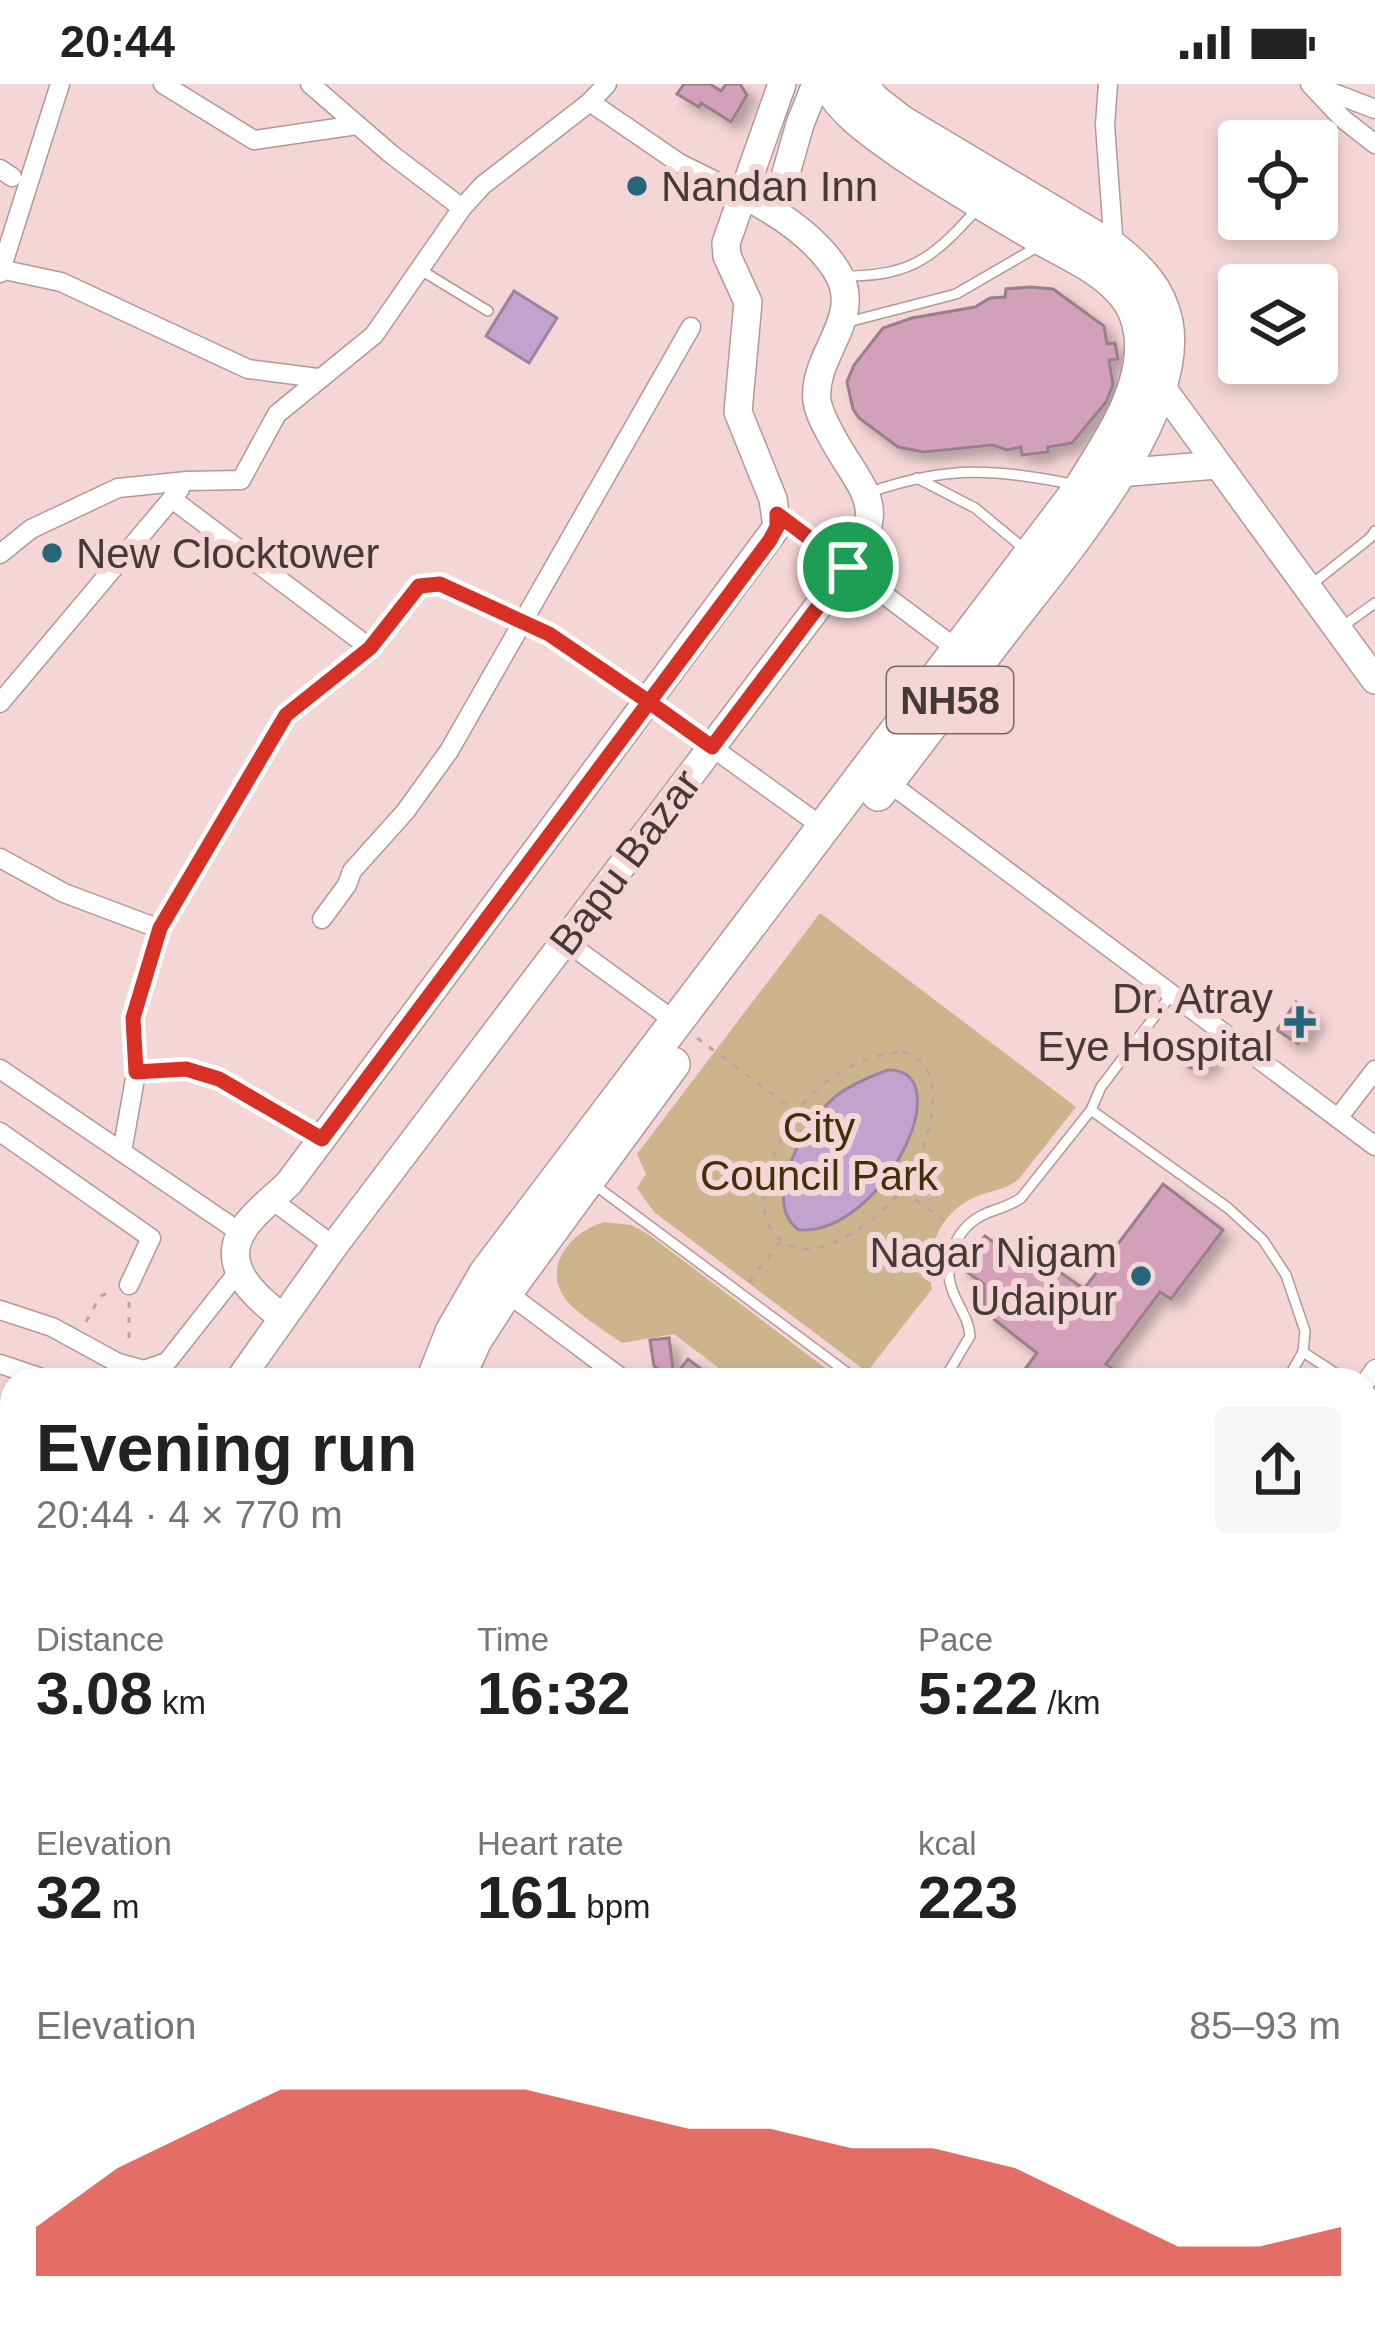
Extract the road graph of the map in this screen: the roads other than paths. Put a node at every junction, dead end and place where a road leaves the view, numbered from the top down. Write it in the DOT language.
graph roads {
  1 [pos="59,84"];
  2 [pos="163,84"];
  3 [pos="310,84"];
  4 [pos="607,84"];
  5 [pos="782,84"];
  6 [pos="816,84"];
  7 [pos="828,84"];
  8 [pos="860,84"];
  9 [pos="1108,84"];
  10 [pos="1311,84"];
  11 [pos="590,102"];
  12 [pos="1375,109"];
  13 [pos="357,124"];
  14 [pos="1375,144"];
  15 [pos="742,194"];
  16 [pos="982,204"];
  17 [pos="462,208"];
  18 [pos="775,212"];
  19 [pos="1047,241"];
  20 [pos="1114,249"];
  21 [pos="419,269"];
  22 [pos="1,271"];
  23 [pos="839,276"];
  24 [pos="488,311"];
  25 [pos="841,324"];
  26 [pos="691,326"];
  27 [pos="318,378"];
  28 [pos="1160,386"];
  29 [pos="1217,464"];
  30 [pos="1118,473"];
  31 [pos="917,478"];
  32 [pos="187,481"];
  33 [pos="1082,486"];
  34 [pos="866,493"];
  35 [pos="172,499"];
  36 [pos="777,514"];
  37 [pos="1375,531"];
  38 [pos="0,554"];
  39 [pos="1031,555"];
  40 [pos="848,567"];
  41 [pos="1307,587"];
  42 [pos="1375,603"];
  43 [pos="525,623"];
  44 [pos="1338,629"];
  45 [pos="370,648"];
  46 [pos="958,650"];
  47 [pos="1375,680"];
  48 [pos="649,702"];
  49 [pos="0,703"];
  50 [pos="712,747"];
  51 [pos="888,782"];
  52 [pos="824,828"];
  53 [pos="0,858"];
  54 [pos="322,919"];
  55 [pos="160,928"];
  56 [pos="565,940"];
  57 [pos="1172,994"];
  58 [pos="685,1029"];
  59 [pos="1375,1070"];
  60 [pos="136,1072"];
  61 [pos="3,1079"];
  62 [pos="1091,1109"];
  63 [pos="1338,1118"];
  64 [pos="0,1132"];
  65 [pos="322,1139"];
  66 [pos="1375,1146"];
  67 [pos="122,1152"];
  68 [pos="588,1180"];
  69 [pos="272,1200"];
  70 [pos="241,1233"];
  71 [pos="334,1246"];
  72 [pos="238,1272"];
  73 [pos="129,1285"];
  74 [pos="506,1292"];
  75 [pos="0,1310"];
  76 [pos="282,1317"];
  77 [pos="1303,1352"];
  78 [pos="136,1368"];
  79 [pos="150,1368"];
  80 [pos="246,1368"];
  81 [pos="438,1368"];
  82 [pos="463,1368"];
  83 [pos="608,1368"];
  84 [pos="841,1368"];
  85 [pos="951,1368"];
  86 [pos="1294,1368"];
  87 [pos="1328,1368"];
  1 -- 22 [label="street"];
  2 -- 13 [label="street"];
  3 -- 13 [label="street"];
  4 -- 11 [label="street"];
  5 -- 15 [label="street"];
  6 -- 18 [label="street"];
  7 -- 16 [label="highway, NH58"];
  8 -- 20 [label="highway, NH58"];
  9 -- 20 [label="street"];
  10 -- 12 [label="street"];
  10 -- 14 [label="street"];
  11 -- 15 [label="street"];
  11 -- 17 [label="street"];
  13 -- 17 [label="street"];
  15 -- 18 [label="street"];
  15 -- 36 [label="street"];
  16 -- 19 [label="highway, NH58"];
  16 -- 23 [label="lane"];
  17 -- 21 [label="street"];
  18 -- 23 [label="street"];
  19 -- 25 [label="lane"];
  19 -- 33 [label="highway, NH58"];
  20 -- 28 [label="highway, NH58"];
  21 -- 24 [label="lane"];
  21 -- 27 [label="street"];
  22 -- 27 [label="street"];
  23 -- 25 [label="street"];
  25 -- 34 [label="street"];
  26 -- 43 [label="street"];
  27 -- 32 [label="street"];
  28 -- 29 [label="street"];
  28 -- 30 [label="highway, NH58"];
  29 -- 30 [label="street"];
  29 -- 41 [label="street"];
  30 -- 51 [label="highway, NH58"];
  31 -- 33 [label="lane"];
  31 -- 34 [label="lane"];
  31 -- 39 [label="lane"];
  32 -- 35 [label="street"];
  32 -- 38 [label="street"];
  33 -- 39 [label="highway, NH58"];
  34 -- 40 [label="street, Bapu Bazar"];
  35 -- 45 [label="street"];
  35 -- 49 [label="street"];
  36 -- 40 [label="street"];
  36 -- 48 [label="street"];
  37 -- 41 [label="lane"];
  39 -- 46 [label="highway, NH58"];
  40 -- 46 [label="street"];
  40 -- 50 [label="street, Bapu Bazar"];
  41 -- 44 [label="street"];
  42 -- 44 [label="lane"];
  43 -- 45 [label="street"];
  43 -- 48 [label="street"];
  43 -- 54 [label="street"];
  44 -- 47 [label="street"];
  45 -- 55 [label="street"];
  46 -- 52 [label="highway, NH58"];
  48 -- 50 [label="street"];
  48 -- 65 [label="street"];
  50 -- 52 [label="street"];
  50 -- 56 [label="street, Bapu Bazar"];
  51 -- 57 [label="street"];
  51 -- 58 [label="highway, NH58"];
  52 -- 58 [label="highway, NH58"];
  53 -- 55 [label="street"];
  55 -- 60 [label="street"];
  56 -- 58 [label="street"];
  56 -- 71 [label="street, Bapu Bazar"];
  57 -- 62 [label="lane"];
  57 -- 63 [label="street"];
  58 -- 68 [label="highway, NH58"];
  58 -- 81 [label="highway, NH58"];
  59 -- 63 [label="street"];
  60 -- 65 [label="street"];
  60 -- 67 [label="street"];
  61 -- 67 [label="street"];
  62 -- 77 [label="lane"];
  62 -- 85 [label="lane"];
  63 -- 66 [label="street"];
  64 -- 73 [label="street"];
  65 -- 69 [label="street"];
  67 -- 70 [label="street"];
  68 -- 74 [label="highway, NH58"];
  68 -- 84 [label="lane"];
  69 -- 70 [label="street"];
  69 -- 71 [label="street"];
  70 -- 72 [label="street"];
  71 -- 76 [label="street, Bapu Bazar"];
  72 -- 76 [label="street"];
  72 -- 79 [label="street"];
  74 -- 82 [label="highway, NH58"];
  74 -- 83 [label="street"];
  75 -- 78 [label="street"];
  76 -- 80 [label="street, Bapu Bazar"];
  77 -- 86 [label="lane"];
  77 -- 87 [label="lane"];
}
